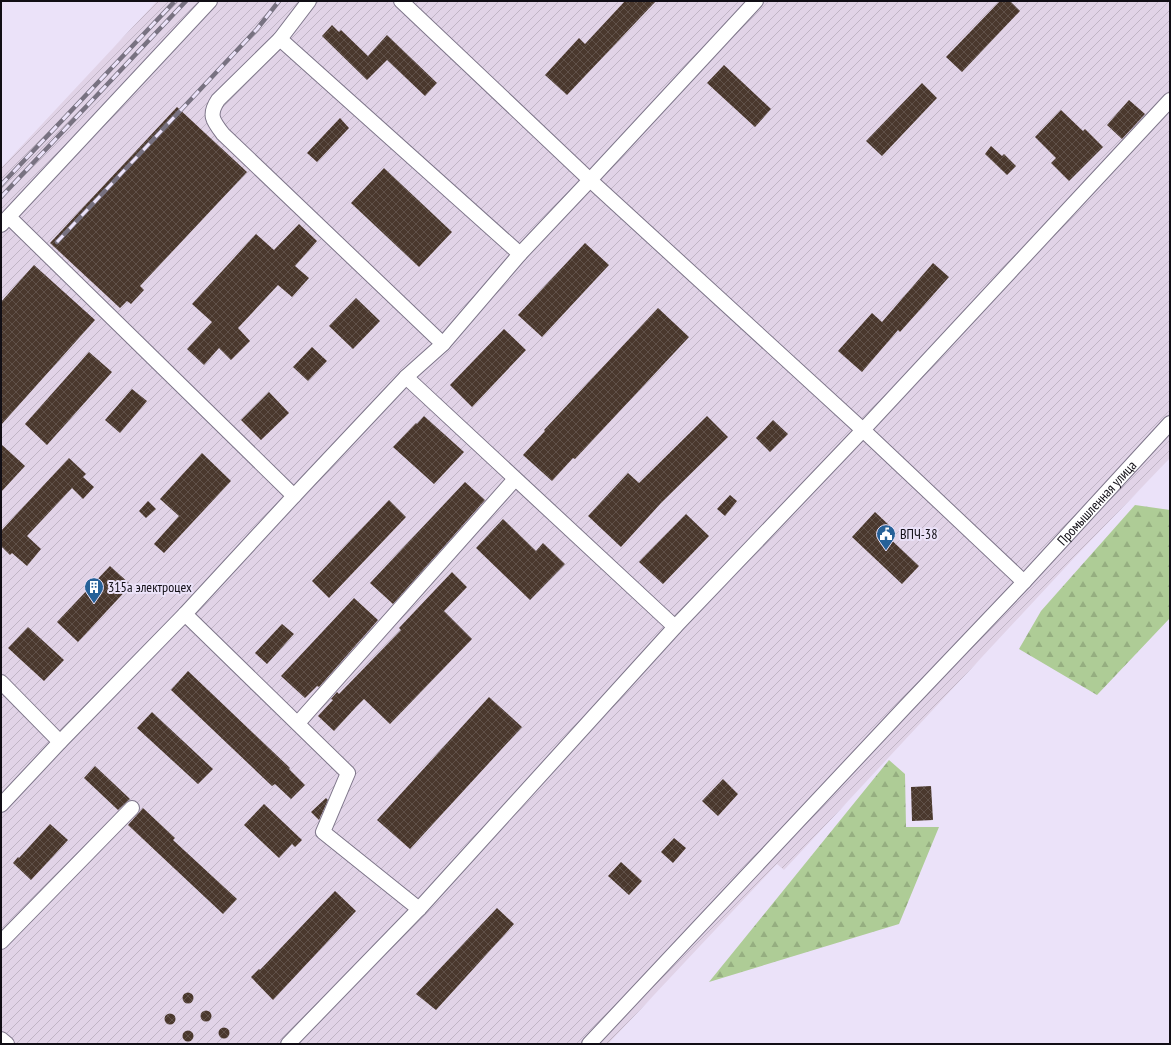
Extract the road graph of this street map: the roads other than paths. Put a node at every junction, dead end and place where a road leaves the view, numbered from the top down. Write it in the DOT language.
graph roads {
  1 [pos="210,1"];
  2 [pos="308,1"];
  3 [pos="401,1"];
  4 [pos="756,1"];
  5 [pos="280,39"];
  6 [pos="1170,100"];
  7 [pos="590,180"];
  8 [pos="5,221"];
  9 [pos="520,254"];
  10 [pos="443,344"];
  11 [pos="406,377"];
  12 [pos="1170,423"];
  13 [pos="863,430"];
  14 [pos="515,480"];
  15 [pos="294,496"];
  16 [pos="1024,582"];
  17 [pos="185,614"];
  18 [pos="675,627"];
  19 [pos="1,682"];
  20 [pos="298,723"];
  21 [pos="60,742"];
  22 [pos="1,805"];
  23 [pos="132,808"];
  24 [pos="419,909"];
  25 [pos="1,942"];
  26 [pos="1,1038"];
  27 [pos="7,1044"];
  28 [pos="288,1044"];
  29 [pos="589,1044"];
  1 -- 8 [label="street"];
  2 -- 5 [label="street"];
  3 -- 7 [label="street"];
  4 -- 7 [label="street"];
  5 -- 9 [label="street"];
  5 -- 10 [label="street"];
  6 -- 13 [label="street"];
  7 -- 9 [label="street"];
  7 -- 13 [label="street"];
  8 -- 15 [label="street"];
  9 -- 10 [label="street"];
  10 -- 11 [label="street"];
  11 -- 14 [label="street"];
  11 -- 15 [label="street"];
  12 -- 16 [label="street, Промышленная улица"];
  13 -- 16 [label="street"];
  13 -- 18 [label="street"];
  14 -- 18 [label="street"];
  14 -- 20 [label="street"];
  15 -- 17 [label="street"];
  16 -- 29 [label="street, Промышленная улица"];
  17 -- 20 [label="street"];
  17 -- 21 [label="street"];
  18 -- 24 [label="street"];
  19 -- 21 [label="street"];
  20 -- 24 [label="street"];
  21 -- 22 [label="street"];
  23 -- 25 [label="street"];
  24 -- 28 [label="street"];
  26 -- 27 [label="street"];
}
